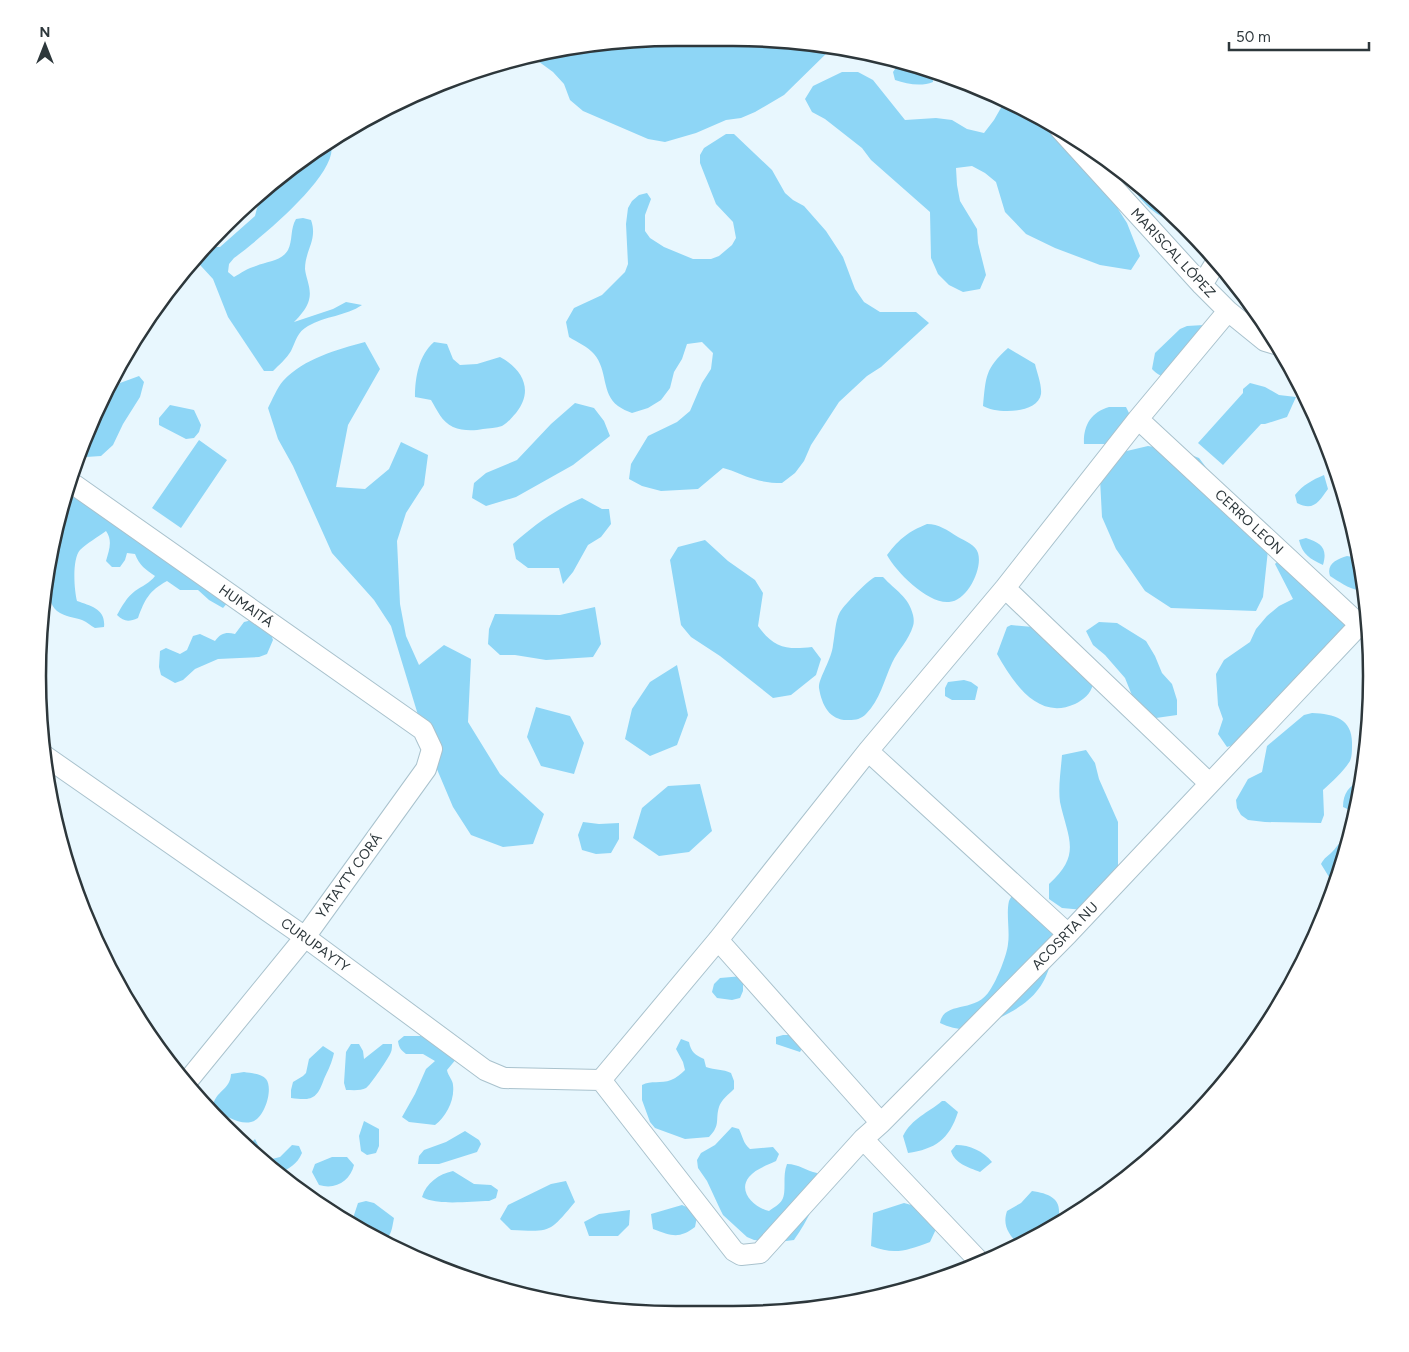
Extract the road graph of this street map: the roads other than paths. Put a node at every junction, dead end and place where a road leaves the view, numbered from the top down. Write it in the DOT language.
graph roads {
  1 [pos="1078,149"];
  2 [pos="1212,268"];
  3 [pos="1202,285"];
  4 [pos="1228,310"];
  5 [pos="1266,341"];
  6 [pos="1138,419"];
  7 [pos="76,486"];
  8 [pos="1004,588"];
  9 [pos="1359,618"];
  10 [pos="1360,624"];
  11 [pos="423,730"];
  12 [pos="868,751"];
  13 [pos="52,761"];
  14 [pos="1209,784"];
  15 [pos="1068,934"];
  16 [pos="305,937"];
  17 [pos="718,940"];
  18 [pos="191,1077"];
  19 [pos="602,1080"];
  20 [pos="881,1123"];
  21 [pos="863,1139"];
  22 [pos="976,1257"];
  1 -- 3 [label="street, MARISCAL LÓPEZ"];
  2 -- 3 [label="street"];
  3 -- 4 [label="street, MARISCAL LÓPEZ"];
  4 -- 5 [label="street, MARISCAL LÓPEZ"];
  4 -- 6 [label="street"];
  6 -- 8 [label="street"];
  6 -- 9 [label="street, CERRO LEON"];
  7 -- 11 [label="street, HUMAITÁ"];
  8 -- 12 [label="street"];
  8 -- 14 [label="street"];
  10 -- 14 [label="street, ACOSRTA NU"];
  11 -- 16 [label="street, YATAYTY CORÁ"];
  12 -- 15 [label="street"];
  12 -- 17 [label="street"];
  13 -- 16 [label="street, CURUPAYTY"];
  14 -- 15 [label="street, ACOSRTA NU"];
  15 -- 20 [label="street, ACOSRTA NU"];
  16 -- 18 [label="street, YATAYTY CORÁ"];
  16 -- 19 [label="street, CURUPAYTY"];
  17 -- 19 [label="street"];
  17 -- 20 [label="street"];
  19 -- 21 [label="street, ACOSRTA NU"];
  20 -- 21 [label="street, ACOSRTA NU"];
  21 -- 22 [label="street"];
}
